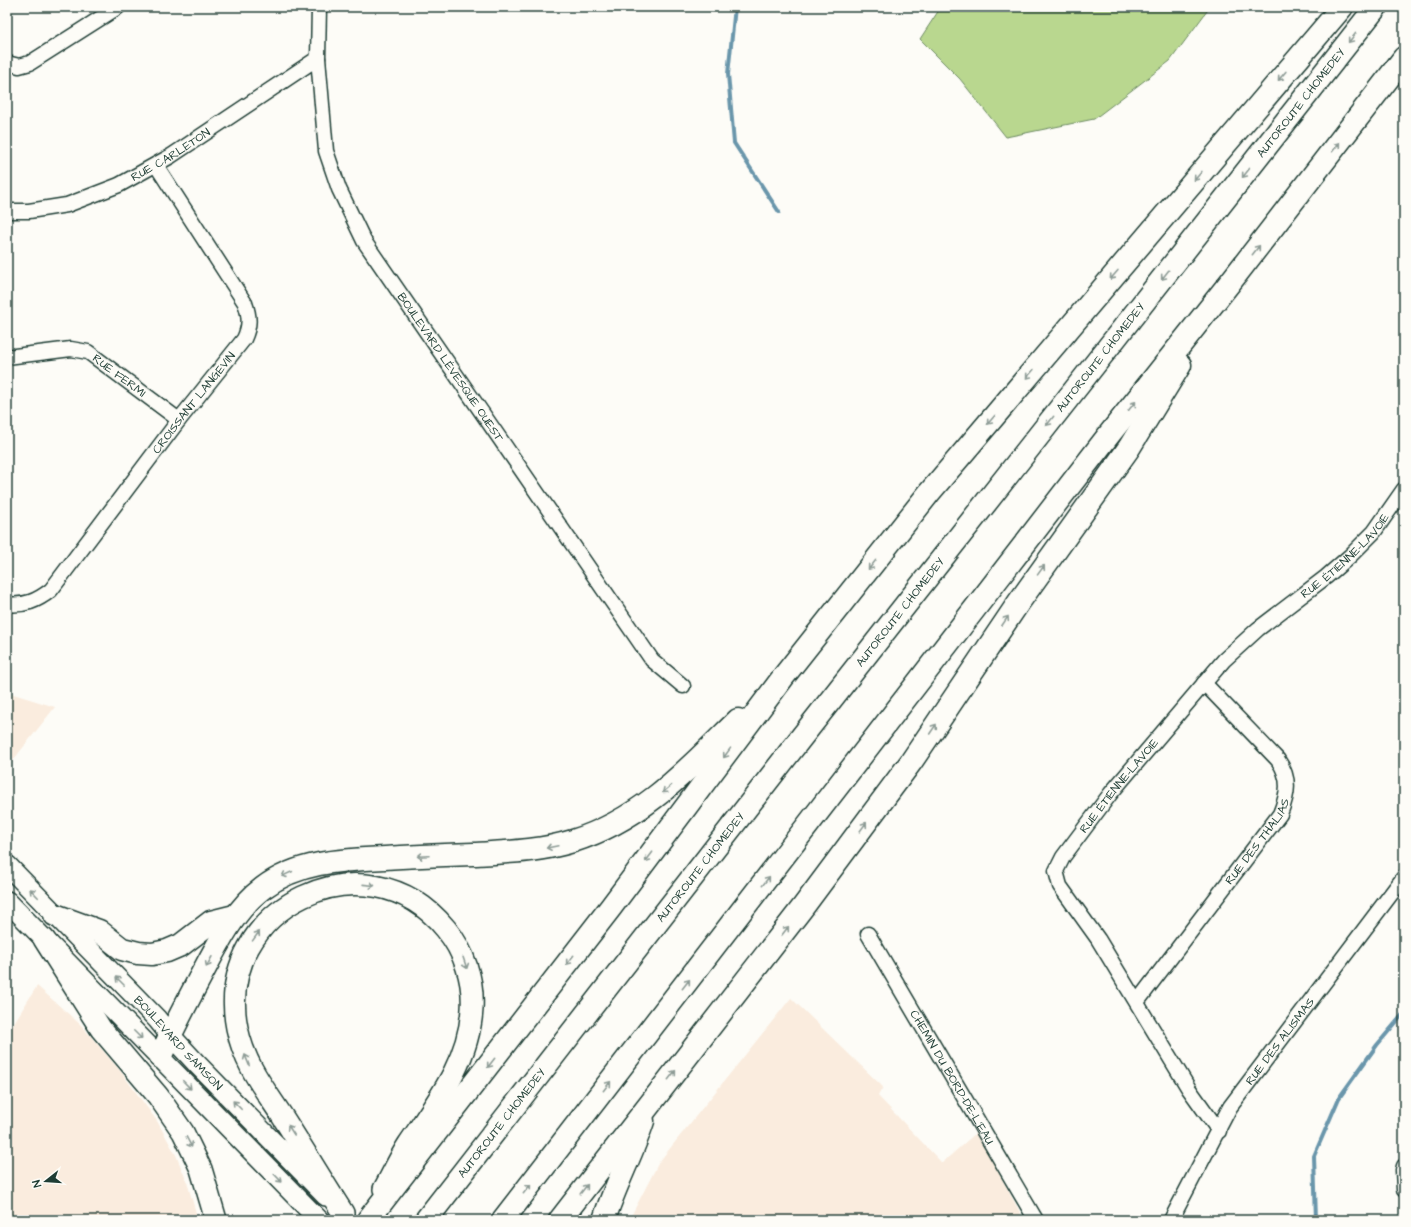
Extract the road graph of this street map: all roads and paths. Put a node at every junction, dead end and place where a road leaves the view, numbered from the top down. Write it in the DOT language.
graph roads {
  1 [pos="118,7"];
  2 [pos="319,7"];
  3 [pos="1342,7"];
  4 [pos="1376,7"];
  5 [pos="318,58"];
  6 [pos="1404,58"];
  7 [pos="7,63"];
  8 [pos="156,165"];
  9 [pos="7,211"];
  10 [pos="1232,280"];
  11 [pos="7,357"];
  12 [pos="179,420"];
  13 [pos="1404,489"];
  14 [pos="7,604"];
  15 [pos="784,676"];
  16 [pos="1204,683"];
  17 [pos="683,686"];
  18 [pos="7,865"];
  19 [pos="1404,877"];
  20 [pos="8,904"];
  21 [pos="55,915"];
  22 [pos="236,916"];
  23 [pos="868,934"];
  24 [pos="44,939"];
  25 [pos="1137,1002"];
  26 [pos="170,1035"];
  27 [pos="160,1057"];
  28 [pos="648,1106"];
  29 [pos="1219,1131"];
  30 [pos="1404,1169"];
  31 [pos="1404,1190"];
  32 [pos="340,1208"];
  33 [pos="319,1219"];
  34 [pos="1173,1219"];
  35 [pos="216,1220"];
  36 [pos="368,1220"];
  37 [pos="426,1220"];
  38 [pos="503,1220"];
  39 [pos="560,1220"];
  40 [pos="604,1220"];
  41 [pos="1036,1220"];
  1 -- 7 [label="street"];
  2 -- 5 [label="street, BOULEVARD LÉVESQUE OUEST"];
  3 -- 15 [label="highway, one-way"];
  4 -- 37 [label="highway, AUTOROUTE CHOMEDEY, one-way"];
  5 -- 8 [label="street, RUE CARLETON"];
  5 -- 17 [label="street, BOULEVARD LÉVESQUE OUEST"];
  10 -- 6 [label="highway, one-way"];
  8 -- 9 [label="street, RUE CARLETON"];
  8 -- 12 [label="street, CROISSANT LANGEVIN"];
  28 -- 10 [label="highway, one-way"];
  38 -- 10 [label="highway, one-way"];
  11 -- 12 [label="street, RUE FERMI"];
  12 -- 14 [label="street, CROISSANT LANGEVIN"];
  13 -- 16 [label="street, RUE ÉTIENNE-LAVOIE"];
  15 -- 22 [label="highway, one-way"];
  15 -- 36 [label="highway, one-way"];
  16 -- 25 [label="street, RUE ÉTIENNE-LAVOIE"];
  16 -- 25 [label="street, RUE DES THALIAS"];
  21 -- 18 [label="street, BOULEVARD SAMSON, one-way"];
  19 -- 29 [label="street, RUE DES ALISMAS"];
  20 -- 24 [label="street, BOULEVARD SAMSON"];
  21 -- 22 [label="highway"];
  26 -- 21 [label="street, BOULEVARD SAMSON, one-way"];
  22 -- 26 [label="highway, one-way"];
  23 -- 41 [label="street, CHEMIN DU BORD-DE-L'EAU"];
  24 -- 27 [label="street, BOULEVARD SAMSON, one-way"];
  24 -- 35 [label="main road, one-way"];
  25 -- 29 [label="street, RUE ÉTIENNE-LAVOIE"];
  26 -- 27 [label="highway"];
  32 -- 26 [label="street, BOULEVARD SAMSON, one-way"];
  27 -- 33 [label="street, BOULEVARD SAMSON, one-way"];
  39 -- 28 [label="highway, one-way"];
  28 -- 40 [label="highway"];
  29 -- 34 [label="street, RUE DES ALISMAS"];
  30 -- 31 [label="street"];
  32 -- 36 [label="main road, one-way"];
}
